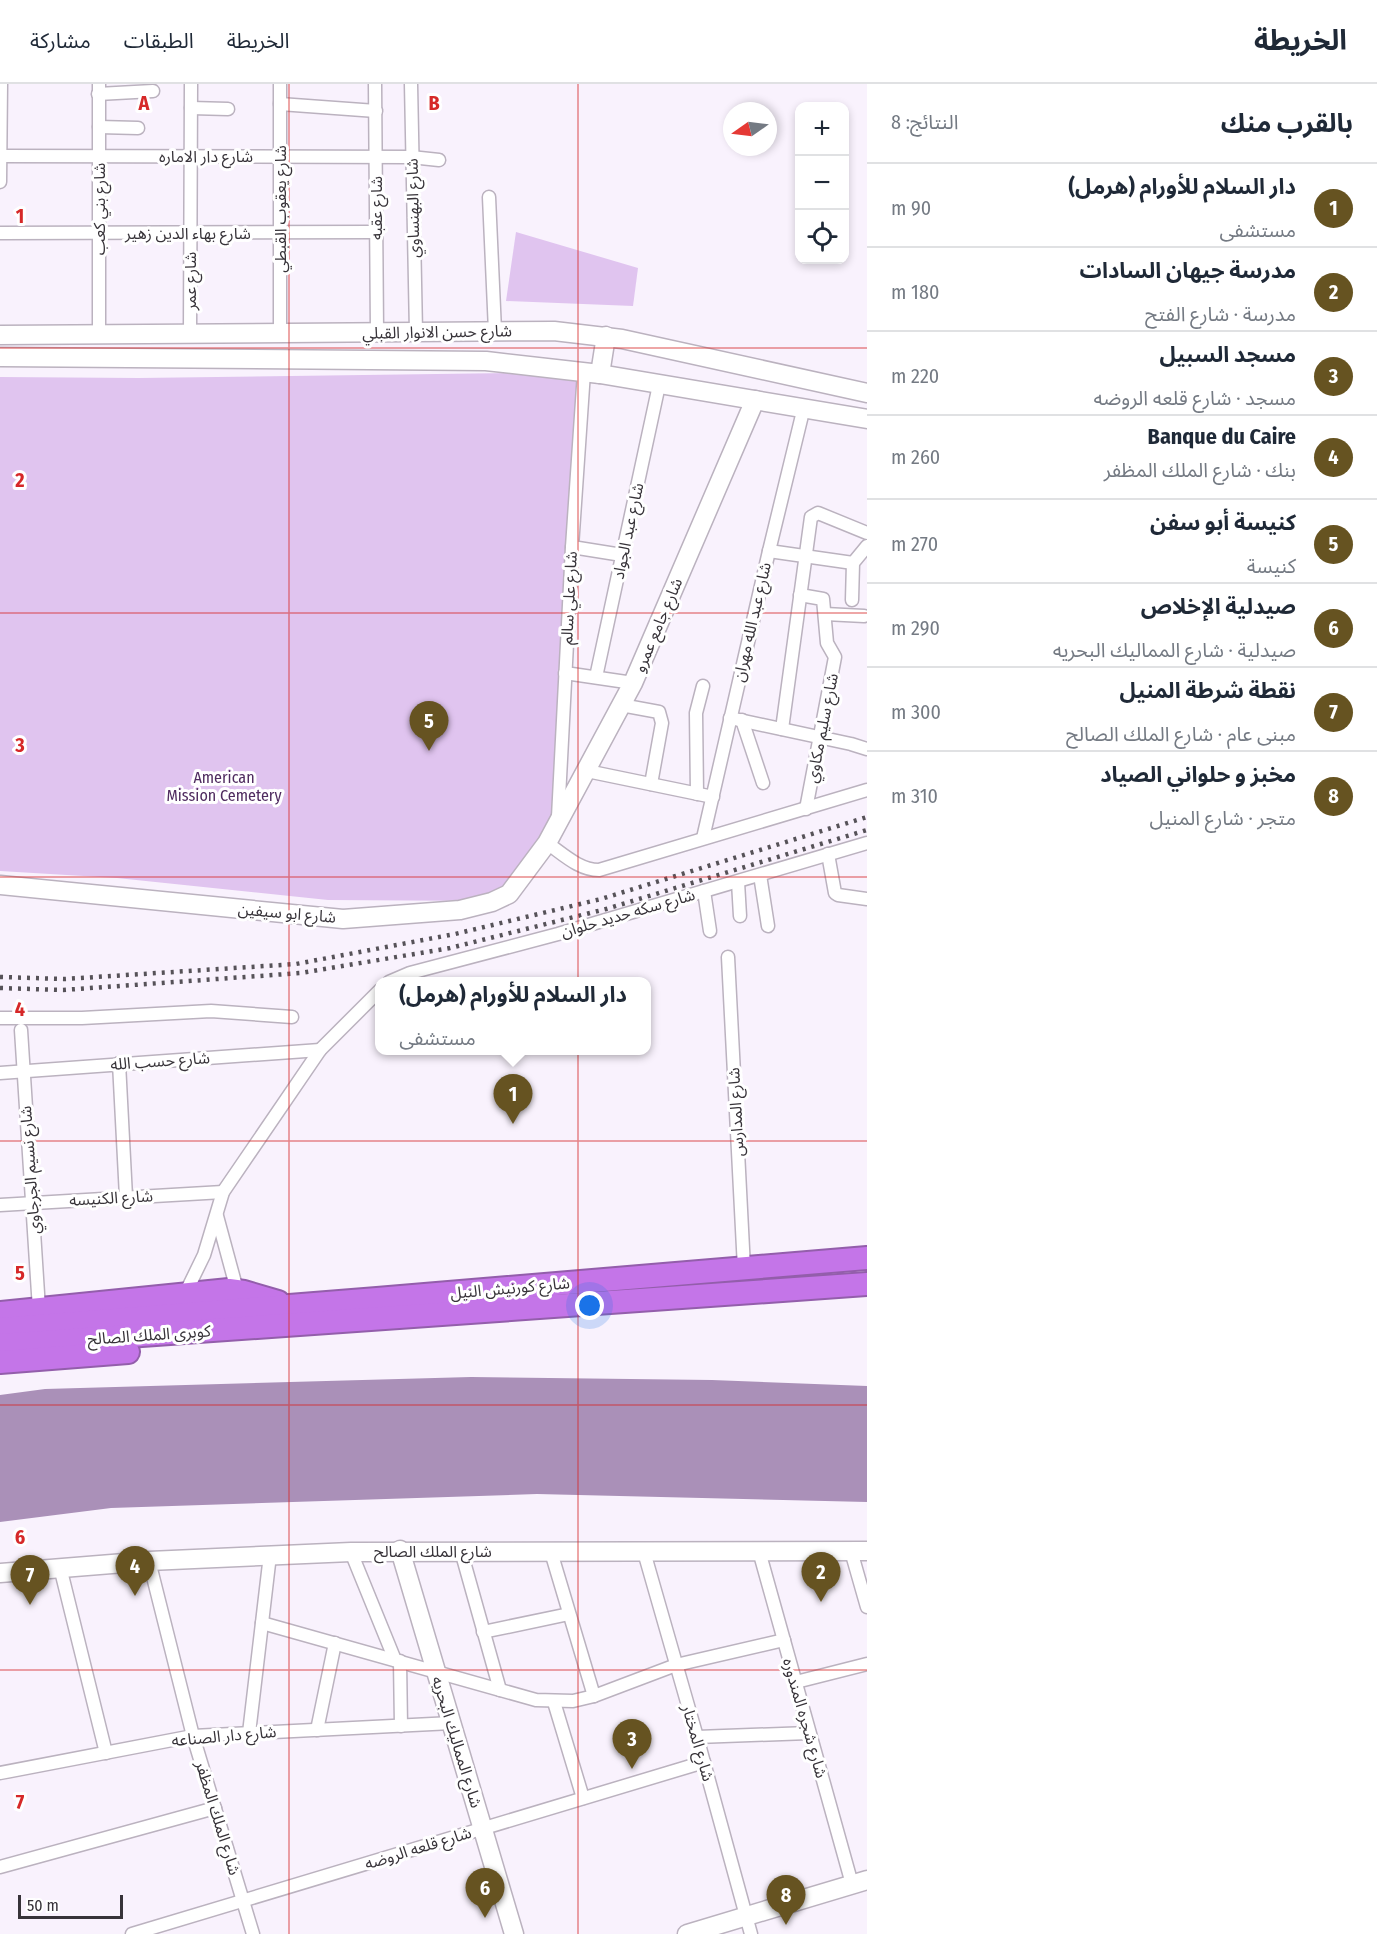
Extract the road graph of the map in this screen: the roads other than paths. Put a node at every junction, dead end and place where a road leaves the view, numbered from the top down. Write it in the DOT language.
graph roads {
  1 [pos="1,84"];
  2 [pos="191,84"];
  3 [pos="280,84"];
  4 [pos="375,84"];
  5 [pos="411,84"];
  6 [pos="99,89"];
  7 [pos="153,91"];
  8 [pos="280,104"];
  9 [pos="191,108"];
  10 [pos="228,109"];
  11 [pos="376,111"];
  12 [pos="99,127"];
  13 [pos="138,128"];
  14 [pos="0,156"];
  15 [pos="99,156"];
  16 [pos="191,156"];
  17 [pos="280,157"];
  18 [pos="376,157"];
  19 [pos="411,157"];
  20 [pos="439,159"];
  21 [pos="0,182"];
  22 [pos="489,197"];
  23 [pos="376,232"];
  24 [pos="0,233"];
  25 [pos="99,233"];
  26 [pos="190,233"];
  27 [pos="280,233"];
  28 [pos="495,331"];
  29 [pos="376,332"];
  30 [pos="416,332"];
  31 [pos="280,333"];
  32 [pos="99,334"];
  33 [pos="190,334"];
  34 [pos="0,335"];
  35 [pos="606,336"];
  36 [pos="0,357"];
  37 [pos="592,373"];
  38 [pos="659,385"];
  39 [pos="867,393"];
  40 [pos="754,400"];
  41 [pos="804,407"];
  42 [pos="867,419"];
  43 [pos="867,533"];
  44 [pos="867,546"];
  45 [pos="572,547"];
  46 [pos="769,551"];
  47 [pos="622,555"];
  48 [pos="806,556"];
  49 [pos="853,564"];
  50 [pos="800,595"];
  51 [pos="852,600"];
  52 [pos="825,614"];
  53 [pos="864,616"];
  54 [pos="565,673"];
  55 [pos="596,677"];
  56 [pos="633,682"];
  57 [pos="703,686"];
  58 [pos="621,705"];
  59 [pos="736,719"];
  60 [pos="782,729"];
  61 [pos="820,737"];
  62 [pos="867,749"];
  63 [pos="586,771"];
  64 [pos="763,783"];
  65 [pos="651,784"];
  66 [pos="867,790"];
  67 [pos="697,794"];
  68 [pos="713,797"];
  69 [pos="806,809"];
  70 [pos="557,824"];
  71 [pos="704,838"];
  72 [pos="547,843"];
  73 [pos="867,843"];
  74 [pos="828,854"];
  75 [pos="760,875"];
  76 [pos="738,882"];
  77 [pos="0,885"];
  78 [pos="704,891"];
  79 [pos="867,899"];
  80 [pos="740,916"];
  81 [pos="768,926"];
  82 [pos="710,931"];
  83 [pos="728,957"];
  84 [pos="400,977"];
  85 [pos="375,995"];
  86 [pos="292,1017"];
  87 [pos="0,1018"];
  88 [pos="21,1030"];
  89 [pos="320,1050"];
  90 [pos="119,1063"];
  91 [pos="24,1071"];
  92 [pos="0,1073"];
  93 [pos="223,1192"];
  94 [pos="126,1197"];
  95 [pos="32,1203"];
  96 [pos="0,1205"];
  97 [pos="217,1216"];
  98 [pos="867,1258"];
  99 [pos="744,1268"];
  100 [pos="867,1284"];
  101 [pos="237,1290"];
  102 [pos="186,1294"];
  103 [pos="39,1310"];
  104 [pos="0,1313"];
  105 [pos="298,1315"];
  106 [pos="0,1329"];
  107 [pos="0,1345"];
  108 [pos="0,1362"];
  109 [pos="400,1550"];
  110 [pos="460,1551"];
  111 [pos="759,1551"];
  112 [pos="859,1551"];
  113 [pos="351,1552"];
  114 [pos="551,1552"];
  115 [pos="644,1552"];
  116 [pos="270,1555"];
  117 [pos="149,1561"];
  118 [pos="60,1567"];
  119 [pos="0,1573"];
  120 [pos="867,1606"];
  121 [pos="569,1614"];
  122 [pos="262,1623"];
  123 [pos="483,1632"];
  124 [pos="784,1640"];
  125 [pos="335,1643"];
  126 [pos="398,1661"];
  127 [pos="867,1664"];
  128 [pos="676,1665"];
  129 [pos="436,1672"];
  130 [pos="796,1682"];
  131 [pos="500,1690"];
  132 [pos="594,1696"];
  133 [pos="554,1702"];
  134 [pos="452,1724"];
  135 [pos="401,1726"];
  136 [pos="317,1730"];
  137 [pos="249,1733"];
  138 [pos="809,1733"];
  139 [pos="193,1736"];
  140 [pos="697,1737"];
  141 [pos="106,1753"];
  142 [pos="704,1762"];
  143 [pos="0,1773"];
  144 [pos="583,1798"];
  145 [pos="214,1808"];
  146 [pos="483,1828"];
  147 [pos="0,1867"];
  148 [pos="860,1882"];
  149 [pos="243,1901"];
  150 [pos="746,1915"];
  151 [pos="132,1934"];
  152 [pos="253,1934"];
  153 [pos="514,1934"];
  154 [pos="687,1934"];
  155 [pos="751,1934"];
  1 -- 14 [label="street"];
  2 -- 9 [label="street, شارع عمر"];
  3 -- 8 [label="street, شارع يعقوب القبطي"];
  4 -- 11 [label="street, شارع عقبه"];
  5 -- 19 [label="street, شارع البهنساوي"];
  6 -- 7 [label="street"];
  6 -- 12 [label="street, شارع بني كعب"];
  8 -- 11 [label="street"];
  8 -- 17 [label="street, شارع يعقوب القبطي"];
  9 -- 10 [label="street"];
  9 -- 16 [label="street, شارع عمر"];
  11 -- 18 [label="street, شارع عقبه"];
  12 -- 13 [label="street"];
  12 -- 15 [label="street, شارع بني كعب"];
  14 -- 15 [label="street, شارع دار الاماره"];
  14 -- 21 [label="street"];
  15 -- 16 [label="street, شارع دار الاماره"];
  15 -- 25 [label="street, شارع بني كعب"];
  16 -- 17 [label="street, شارع دار الاماره"];
  16 -- 26 [label="street, شارع عمر"];
  17 -- 18 [label="street, شارع دار الاماره"];
  17 -- 27 [label="street, شارع يعقوب القبطي"];
  18 -- 19 [label="street, شارع دار الاماره"];
  18 -- 23 [label="street, شارع عقبه"];
  19 -- 20 [label="street, شارع دار الاماره"];
  19 -- 30 [label="street, شارع البهنساوي"];
  22 -- 28 [label="street"];
  23 -- 27 [label="street, شارع بهاء الدين زهير"];
  23 -- 29 [label="street, شارع عقبه"];
  24 -- 25 [label="street, شارع بهاء الدين زهير"];
  25 -- 26 [label="street, شارع بهاء الدين زهير"];
  25 -- 32 [label="street, شارع بني كعب"];
  26 -- 27 [label="street, شارع بهاء الدين زهير"];
  26 -- 33 [label="street, شارع عمر"];
  27 -- 31 [label="street, شارع يعقوب القبطي"];
  28 -- 30 [label="main road, شارع حسن الانوار القبلي"];
  28 -- 35 [label="main road, شارع حسن الانوار القبلي"];
  29 -- 30 [label="main road, شارع حسن الانوار القبلي"];
  29 -- 31 [label="main road, شارع حسن الانوار القبلي"];
  31 -- 33 [label="main road, شارع حسن الانوار القبلي"];
  32 -- 33 [label="main road, شارع حسن الانوار القبلي"];
  32 -- 34 [label="main road, شارع حسن الانوار القبلي"];
  35 -- 37 [label="main road"];
  35 -- 39 [label="main road, شارع حسن الانوار القبلي"];
  36 -- 37 [label="main road, شارع حسن الانوار القبلي"];
  37 -- 38 [label="main road, شارع حسن الانوار القبلي"];
  37 -- 45 [label="street, شارع علي سالم"];
  38 -- 40 [label="main road, شارع حسن الانوار القبلي"];
  38 -- 47 [label="street, شارع عبد الجواد"];
  40 -- 41 [label="main road, شارع حسن الانوار القبلي"];
  40 -- 56 [label="main road, شارع جامع عمرو"];
  41 -- 42 [label="main road, شارع حسن الانوار القبلي"];
  41 -- 46 [label="street, شارع عبد الله مهران"];
  43 -- 48 [label="street"];
  44 -- 49 [label="street"];
  45 -- 47 [label="street"];
  45 -- 54 [label="street, شارع علي سالم"];
  46 -- 48 [label="street"];
  46 -- 59 [label="street, شارع عبد الله مهران"];
  47 -- 55 [label="street, شارع عبد الجواد"];
  48 -- 49 [label="street"];
  48 -- 50 [label="street"];
  49 -- 51 [label="street"];
  50 -- 52 [label="street"];
  50 -- 60 [label="street"];
  52 -- 53 [label="street"];
  52 -- 61 [label="street, شارع سليم مكاوي"];
  54 -- 55 [label="street"];
  54 -- 70 [label="street, شارع علي سالم"];
  55 -- 56 [label="street"];
  56 -- 58 [label="main road, شارع جامع عمرو"];
  57 -- 67 [label="street"];
  58 -- 63 [label="main road, شارع جامع عمرو"];
  58 -- 65 [label="street"];
  59 -- 60 [label="street"];
  59 -- 64 [label="street"];
  59 -- 68 [label="street, شارع عبد الله مهران"];
  60 -- 61 [label="street"];
  61 -- 62 [label="street"];
  61 -- 69 [label="street, شارع سليم مكاوي"];
  63 -- 65 [label="street"];
  63 -- 70 [label="main road, شارع جامع عمرو"];
  65 -- 67 [label="street"];
  66 -- 69 [label="street"];
  67 -- 68 [label="street"];
  68 -- 71 [label="street, شارع عبد الله مهران"];
  69 -- 71 [label="street"];
  70 -- 72 [label="main road, شارع جامع عمرو"];
  71 -- 72 [label="street"];
  72 -- 77 [label="main road, شارع ابو سيفين"];
  73 -- 74 [label="street, شارع سكه حديد حلوان"];
  74 -- 75 [label="street, شارع سكه حديد حلوان"];
  74 -- 79 [label="street"];
  75 -- 76 [label="street, شارع سكه حديد حلوان"];
  75 -- 81 [label="street"];
  76 -- 78 [label="street, شارع سكه حديد حلوان"];
  76 -- 80 [label="street"];
  78 -- 82 [label="street"];
  78 -- 84 [label="street, شارع سكه حديد حلوان"];
  83 -- 99 [label="street, شارع المدارس"];
  85 -- 89 [label="street"];
  86 -- 87 [label="street"];
  88 -- 91 [label="street, شارع نسيم الجرجاوي"];
  89 -- 90 [label="street, شارع حسب الله"];
  89 -- 93 [label="street"];
  90 -- 91 [label="street, شارع حسب الله"];
  90 -- 94 [label="street"];
  91 -- 92 [label="street, شارع حسب الله"];
  91 -- 95 [label="street, شارع نسيم الجرجاوي"];
  93 -- 94 [label="street, شارع الكنيسه"];
  93 -- 97 [label="street"];
  94 -- 95 [label="street, شارع الكنيسه"];
  95 -- 96 [label="street, شارع الكنيسه"];
  95 -- 103 [label="street, شارع نسيم الجرجاوي"];
  97 -- 101 [label="street"];
  97 -- 102 [label="street"];
  98 -- 99 [label="highway, شارع كورنيش النيل"];
  99 -- 105 [label="highway, شارع كورنيش النيل"];
  100 -- 105 [label="highway, شارع كورنيش النيل"];
  101 -- 102 [label="highway"];
  101 -- 105 [label="highway"];
  102 -- 103 [label="highway"];
  103 -- 104 [label="highway"];
  105 -- 106 [label="highway, كوبرى الملك الصالح"];
  105 -- 107 [label="highway, كوبرى الملك الصالح"];
  105 -- 108 [label="highway"];
  109 -- 110 [label="main road, شارع الملك الصالح"];
  109 -- 113 [label="main road, شارع الملك الصالح"];
  109 -- 129 [label="main road, شارع المماليك البحريه"];
  110 -- 114 [label="main road, شارع الملك الصالح"];
  110 -- 123 [label="street"];
  111 -- 112 [label="main road, شارع الملك الصالح"];
  111 -- 115 [label="main road, شارع الملك الصالح"];
  111 -- 124 [label="street, شارع شجره المندوره"];
  112 -- 120 [label="street"];
  113 -- 116 [label="main road, شارع الملك الصالح"];
  113 -- 126 [label="street"];
  114 -- 115 [label="main road, شارع الملك الصالح"];
  114 -- 121 [label="street"];
  115 -- 128 [label="street, شارع المختار"];
  116 -- 117 [label="main road, شارع الملك الصالح"];
  116 -- 122 [label="street"];
  117 -- 118 [label="main road, شارع الملك الصالح"];
  117 -- 139 [label="street, شارع الملك المظفر"];
  118 -- 119 [label="main road, شارع الملك الصالح"];
  118 -- 141 [label="street"];
  121 -- 123 [label="street"];
  121 -- 132 [label="street"];
  122 -- 125 [label="street"];
  122 -- 137 [label="street"];
  123 -- 131 [label="street"];
  124 -- 128 [label="street"];
  124 -- 130 [label="street, شارع شجره المندوره"];
  125 -- 126 [label="street"];
  125 -- 136 [label="street"];
  126 -- 129 [label="street"];
  126 -- 135 [label="street"];
  127 -- 130 [label="street"];
  128 -- 132 [label="street"];
  128 -- 140 [label="street, شارع المختار"];
  129 -- 131 [label="street"];
  129 -- 134 [label="main road, شارع المماليك البحريه"];
  130 -- 138 [label="street, شارع شجره المندوره"];
  131 -- 133 [label="street"];
  132 -- 133 [label="street"];
  133 -- 144 [label="street"];
  134 -- 135 [label="street, شارع دار الصناعه"];
  134 -- 146 [label="main road, شارع المماليك البحريه"];
  135 -- 136 [label="street, شارع دار الصناعه"];
  136 -- 137 [label="street, شارع دار الصناعه"];
  137 -- 139 [label="street, شارع دار الصناعه"];
  138 -- 140 [label="street"];
  138 -- 148 [label="street, شارع شجره المندوره"];
  139 -- 141 [label="street, شارع دار الصناعه"];
  139 -- 145 [label="street, شارع الملك المظفر"];
  140 -- 142 [label="street, شارع المختار"];
  141 -- 143 [label="street, شارع دار الصناعه"];
  142 -- 144 [label="street, شارع قلعه الروضه"];
  142 -- 150 [label="street, شارع المختار"];
  144 -- 146 [label="street, شارع قلعه الروضه"];
  145 -- 147 [label="street"];
  145 -- 149 [label="street, شارع الملك المظفر"];
  146 -- 149 [label="street, شارع قلعه الروضه"];
  146 -- 153 [label="main road, شارع المماليك البحريه"];
  148 -- 150 [label="main road"];
  149 -- 151 [label="street, شارع قلعه الروضه"];
  149 -- 152 [label="street, شارع الملك المظفر"];
  150 -- 154 [label="main road"];
  150 -- 155 [label="street, شارع المختار"];
}
